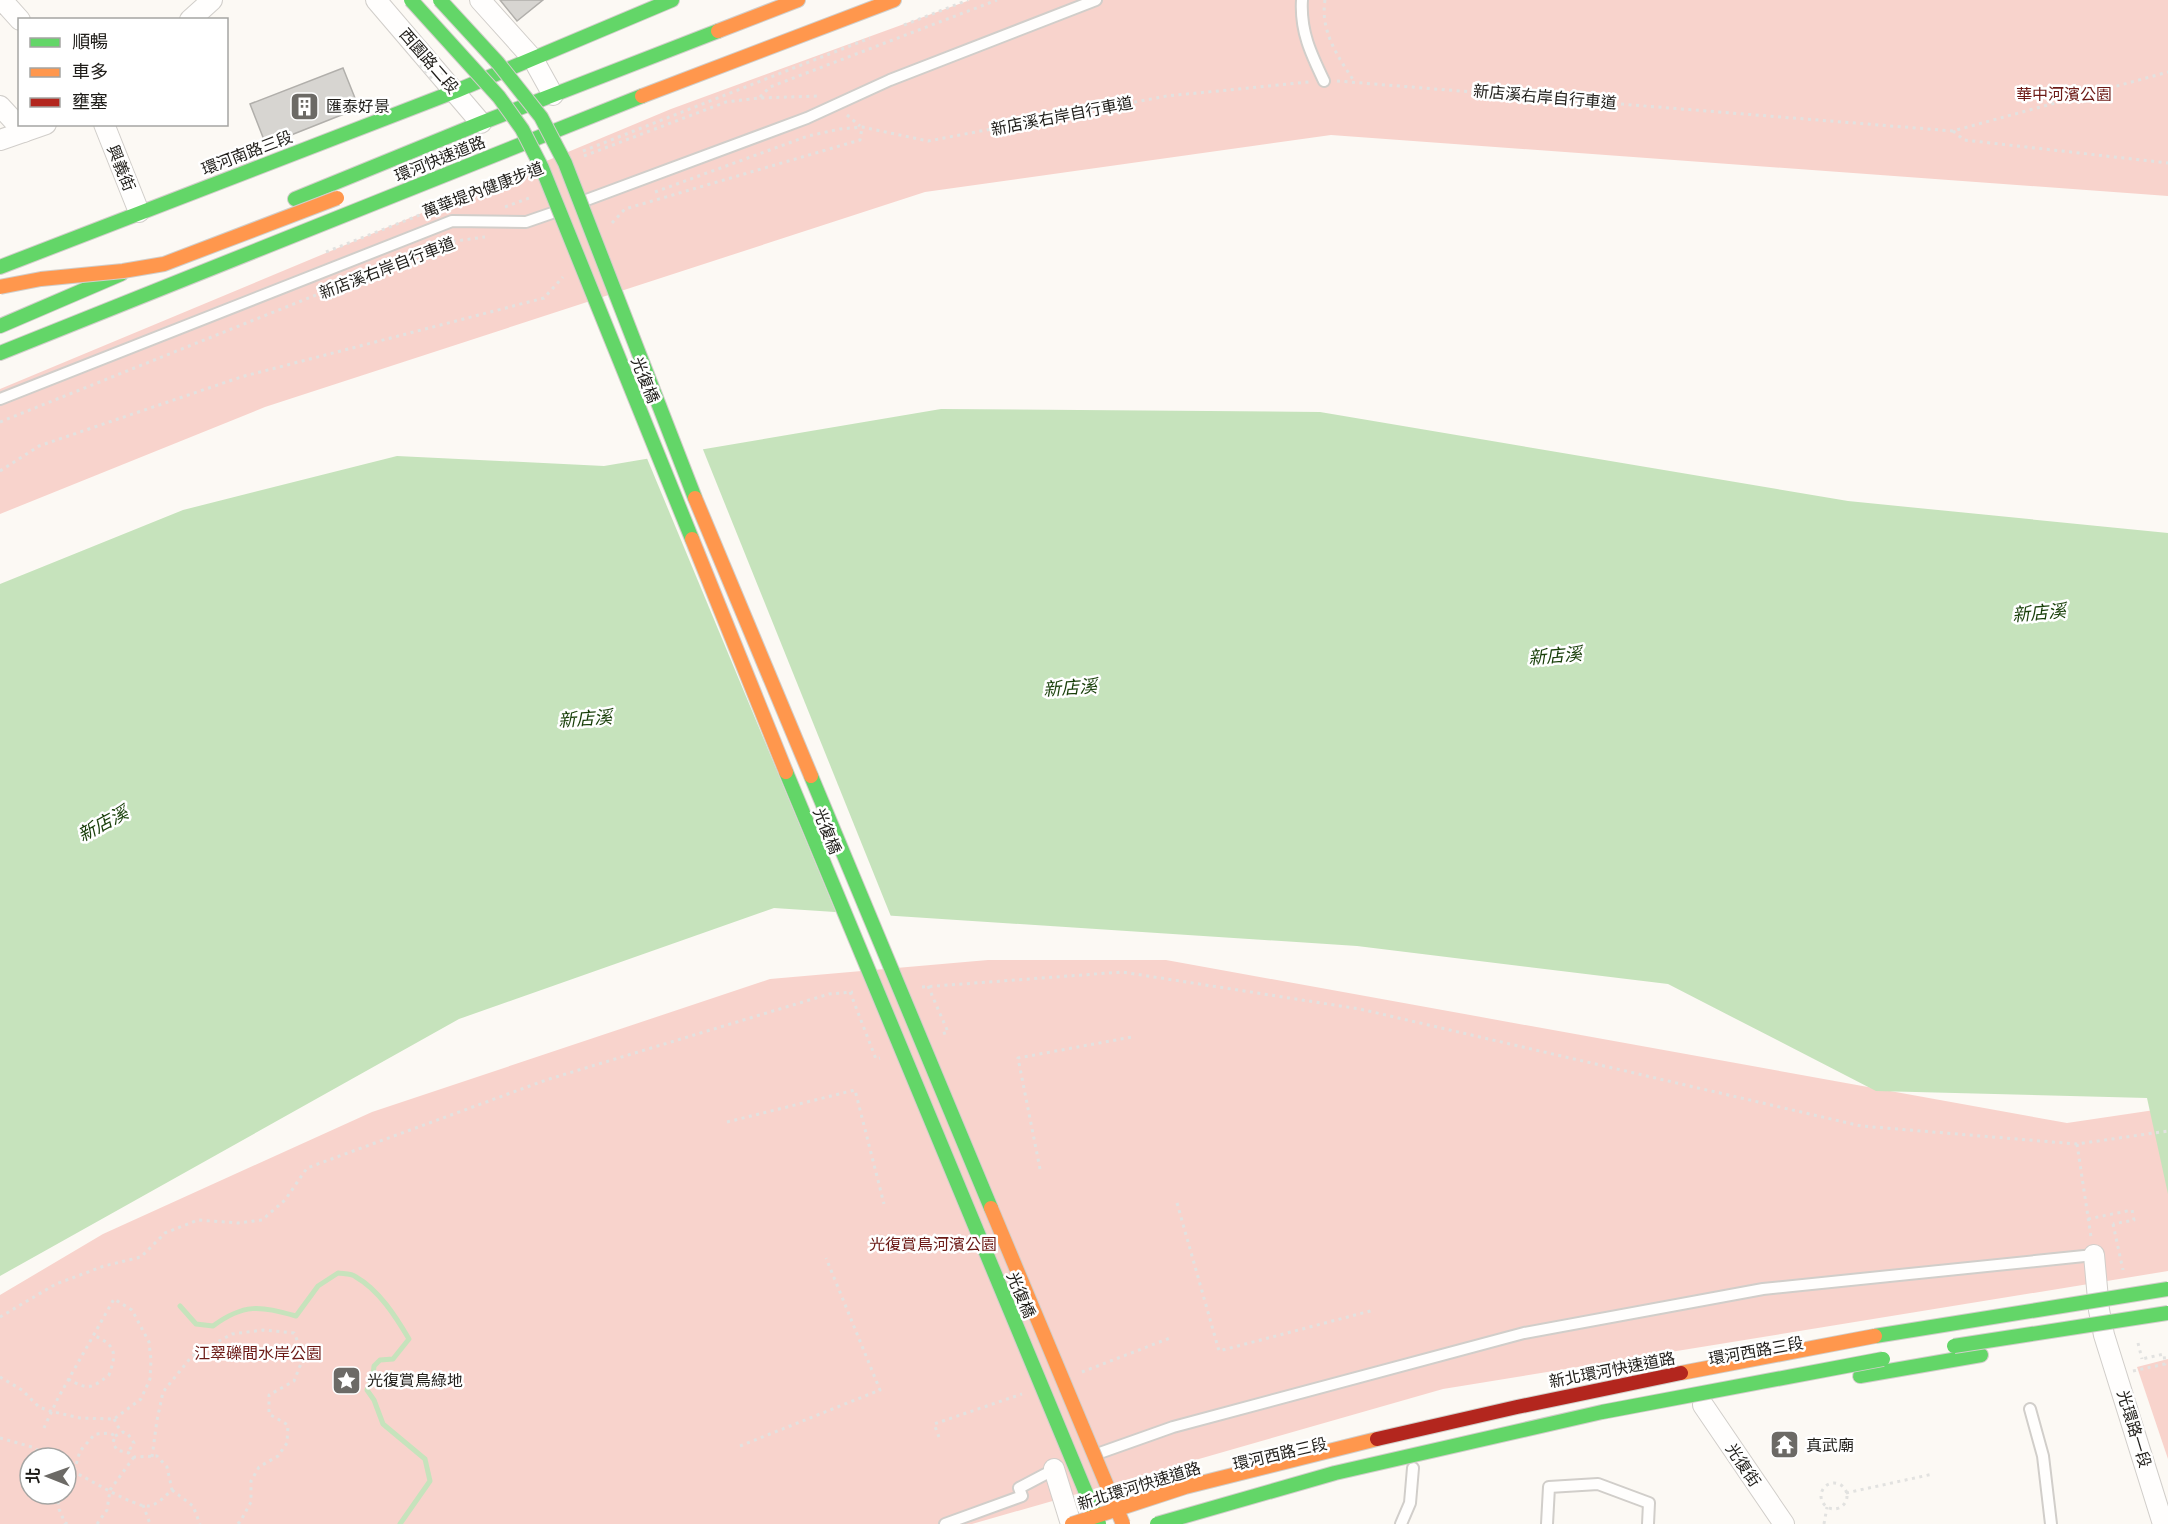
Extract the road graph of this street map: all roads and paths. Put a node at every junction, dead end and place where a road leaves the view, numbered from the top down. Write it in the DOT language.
graph roads {
  1 [pos="2,0"];
  2 [pos="376,0"];
  3 [pos="411,0"];
  4 [pos="440,0"];
  5 [pos="480,0"];
  6 [pos="672,0"];
  7 [pos="798,0"];
  8 [pos="894,0"];
  9 [pos="968,0"];
  10 [pos="997,0"];
  11 [pos="1096,0"];
  12 [pos="1302,0"];
  13 [pos="1325,0"];
  14 [pos="644,5"];
  15 [pos="18,18"];
  16 [pos="901,26"];
  17 [pos="879,35"];
  18 [pos="533,59"];
  19 [pos="420,65"];
  20 [pos="452,67"];
  21 [pos="2168,72"];
  22 [pos="681,80"];
  23 [pos="1324,81"];
  24 [pos="1354,81"];
  25 [pos="456,91"];
  26 [pos="553,95"];
  27 [pos="0,106"];
  28 [pos="481,123"];
  29 [pos="18,126"];
  30 [pos="18,126"];
  31 [pos="40,126"];
  32 [pos="105,126"];
  33 [pos="862,127"];
  34 [pos="518,131"];
  35 [pos="1953,131"];
  36 [pos="24,132"];
  37 [pos="0,140"];
  38 [pos="572,159"];
  39 [pos="2168,163"];
  40 [pos="536,170"];
  41 [pos="653,192"];
  42 [pos="342,196"];
  43 [pos="531,197"];
  44 [pos="499,209"];
  45 [pos="139,213"];
  46 [pos="609,227"];
  47 [pos="494,236"];
  48 [pos="321,254"];
  49 [pos="0,267"];
  50 [pos="568,271"];
  51 [pos="0,287"];
  52 [pos="0,326"];
  53 [pos="0,353"];
  54 [pos="0,399"];
  55 [pos="0,422"];
  56 [pos="0,471"];
  57 [pos="917,987"];
  58 [pos="861,991"];
  59 [pos="1132,1037"];
  60 [pos="727,1122"];
  61 [pos="2168,1131"];
  62 [pos="2077,1144"];
  63 [pos="1040,1169"];
  64 [pos="1178,1203"];
  65 [pos="884,1204"];
  66 [pos="2088,1219"];
  67 [pos="2113,1224"];
  68 [pos="2094,1255"];
  69 [pos="826,1258"];
  70 [pos="2168,1289"];
  71 [pos="2168,1298"];
  72 [pos="1374,1310"];
  73 [pos="2099,1311"];
  74 [pos="2168,1313"];
  75 [pos="0,1317"];
  76 [pos="2168,1325"];
  77 [pos="93,1335"];
  78 [pos="2104,1335"];
  79 [pos="1170,1338"];
  80 [pos="2142,1359"];
  81 [pos="2144,1368"];
  82 [pos="1074,1374"];
  83 [pos="0,1377"];
  84 [pos="68,1379"];
  85 [pos="1031,1391"];
  86 [pos="1703,1405"];
  87 [pos="2030,1409"];
  88 [pos="50,1412"];
  89 [pos="114,1419"];
  90 [pos="1623,1422"];
  91 [pos="42,1432"];
  92 [pos="121,1432"];
  93 [pos="1578,1432"];
  94 [pos="115,1436"];
  95 [pos="939,1437"];
  96 [pos="0,1438"];
  97 [pos="28,1446"];
  98 [pos="740,1446"];
  99 [pos="128,1452"];
  100 [pos="134,1457"];
  101 [pos="152,1457"];
  102 [pos="78,1458"];
  103 [pos="1413,1468"];
  104 [pos="1054,1469"];
  105 [pos="78,1474"];
  106 [pos="1933,1474"];
  107 [pos="1362,1481"];
  108 [pos="110,1490"];
  109 [pos="172,1490"];
  110 [pos="1846,1493"];
  111 [pos="1283,1502"];
  112 [pos="143,1504"];
  113 [pos="58,1506"];
  114 [pos="1827,1508"];
  115 [pos="1146,1515"];
  116 [pos="1240,1515"];
  117 [pos="66,1524"];
  118 [pos="98,1524"];
  119 [pos="150,1524"];
  120 [pos="200,1524"];
  121 [pos="237,1524"];
  122 [pos="945,1524"];
  123 [pos="1072,1524"];
  124 [pos="1091,1524"];
  125 [pos="1099,1524"];
  126 [pos="1123,1524"];
  127 [pos="1157,1524"];
  128 [pos="1401,1524"];
  129 [pos="1547,1524"];
  130 [pos="1648,1524"];
  131 [pos="1784,1524"];
  132 [pos="1824,1524"];
  133 [pos="2051,1524"];
  134 [pos="2163,1524"];
  1 -- 15 [label="street"];
  2 -- 25 [label="street, 西園路二段"];
  3 -- 34 [label="main road, 光復橋, bridge"];
  4 -- 38 [label="main road, 光復橋, bridge"];
  5 -- 18 [label="street"];
  6 -- 14 [label="main road, 環河南路三段"];
  7 -- 26 [label="main road, 環河快速道路"];
  8 -- 22 [label="main road, 環河快速道路"];
  9 -- 16 [label="path"];
  10 -- 38 [label="path"];
  11 -- 54 [label="lane"];
  12 -- 23 [label="lane"];
  13 -- 24 [label="path"];
  14 -- 18 [label="main road, 環河南路三段"];
  17 -- 38 [label="path"];
  18 -- 25 [label="main road, 環河南路三段"];
  18 -- 26 [label="street"];
  19 -- 20 [label="path, bridge"];
  21 -- 35 [label="path, 新店溪右岸自行車道"];
  22 -- 34 [label="main road"];
  22 -- 53 [label="main road, 環河快速道路"];
  23 -- 24 [label="path, 新店溪右岸自行車道"];
  23 -- 33 [label="path, 新店溪右岸自行車道"];
  24 -- 35 [label="path, 新店溪右岸自行車道"];
  25 -- 28 [label="street, 西園路二段"];
  25 -- 45 [label="main road, 環河南路三段"];
  26 -- 28 [label="main road, 環河快速道路"];
  27 -- 30 [label="street"];
  28 -- 52 [label="main road, 環河快速道路"];
  29 -- 36 [label="street"];
  31 -- 36 [label="street"];
  32 -- 45 [label="street, 興義街"];
  33 -- 41 [label="path, 新店溪右岸自行車道"];
  33 -- 46 [label="path"];
  34 -- 40 [label="main road, 光復橋, bridge"];
  35 -- 39 [label="path"];
  36 -- 37 [label="street"];
  38 -- 126 [label="main road, 光復橋, bridge"];
  40 -- 48 [label="path, 萬華堤內健康步道"];
  40 -- 125 [label="main road, 光復橋, bridge"];
  42 -- 51 [label="main road, bridge"];
  43 -- 44 [label="path"];
  45 -- 49 [label="main road, 環河南路三段"];
  47 -- 55 [label="path, 新店溪右岸自行車道"];
  50 -- 56 [label="path"];
  57 -- 62 [label="path"];
  58 -- 75 [label="path"];
  59 -- 63 [label="path"];
  60 -- 65 [label="path"];
  61 -- 62 [label="path"];
  62 -- 66 [label="path"];
  64 -- 72 [label="path"];
  66 -- 67 [label="path"];
  66 -- 68 [label="path"];
  68 -- 73 [label="street, 光環路一段"];
  68 -- 104 [label="lane"];
  69 -- 98 [label="path"];
  70 -- 123 [label="main road, 新北環河快速道路, bridge"];
  71 -- 73 [label="main road, 環河西路三段"];
  73 -- 78 [label="street, 光環路一段"];
  73 -- 115 [label="main road, 環河西路三段"];
  74 -- 127 [label="main road, bridge"];
  76 -- 78 [label="main road"];
  77 -- 84 [label="path"];
  77 -- 84 [label="path"];
  77 -- 89 [label="path"];
  78 -- 86 [label="main road"];
  78 -- 134 [label="street, 光環路一段"];
  79 -- 82 [label="path"];
  80 -- 81 [label="path"];
  83 -- 88 [label="path"];
  84 -- 88 [label="path"];
  85 -- 95 [label="path"];
  86 -- 90 [label="main road"];
  86 -- 131 [label="street, 光復街"];
  87 -- 133 [label="lane"];
  88 -- 89 [label="path"];
  88 -- 91 [label="path"];
  89 -- 92 [label="path"];
  92 -- 94 [label="path"];
  92 -- 99 [label="path"];
  93 -- 103 [label="main road"];
  94 -- 99 [label="path"];
  94 -- 102 [label="path"];
  96 -- 97 [label="path"];
  99 -- 100 [label="path"];
  100 -- 101 [label="path"];
  100 -- 108 [label="path"];
  101 -- 109 [label="path"];
  101 -- 121 [label="path"];
  103 -- 107 [label="main road"];
  103 -- 128 [label="lane"];
  104 -- 122 [label="lane"];
  104 -- 123 [label="street"];
  105 -- 108 [label="path"];
  106 -- 110 [label="path"];
  108 -- 112 [label="path"];
  108 -- 118 [label="path"];
  109 -- 112 [label="path"];
  109 -- 120 [label="path"];
  110 -- 114 [label="path"];
  110 -- 114 [label="path"];
  111 -- 116 [label="main road"];
  112 -- 119 [label="path"];
  113 -- 117 [label="path"];
  114 -- 132 [label="path"];
  115 -- 124 [label="main road, 環河西路三段"];
  129 -- 130 [label="lane"];
}
